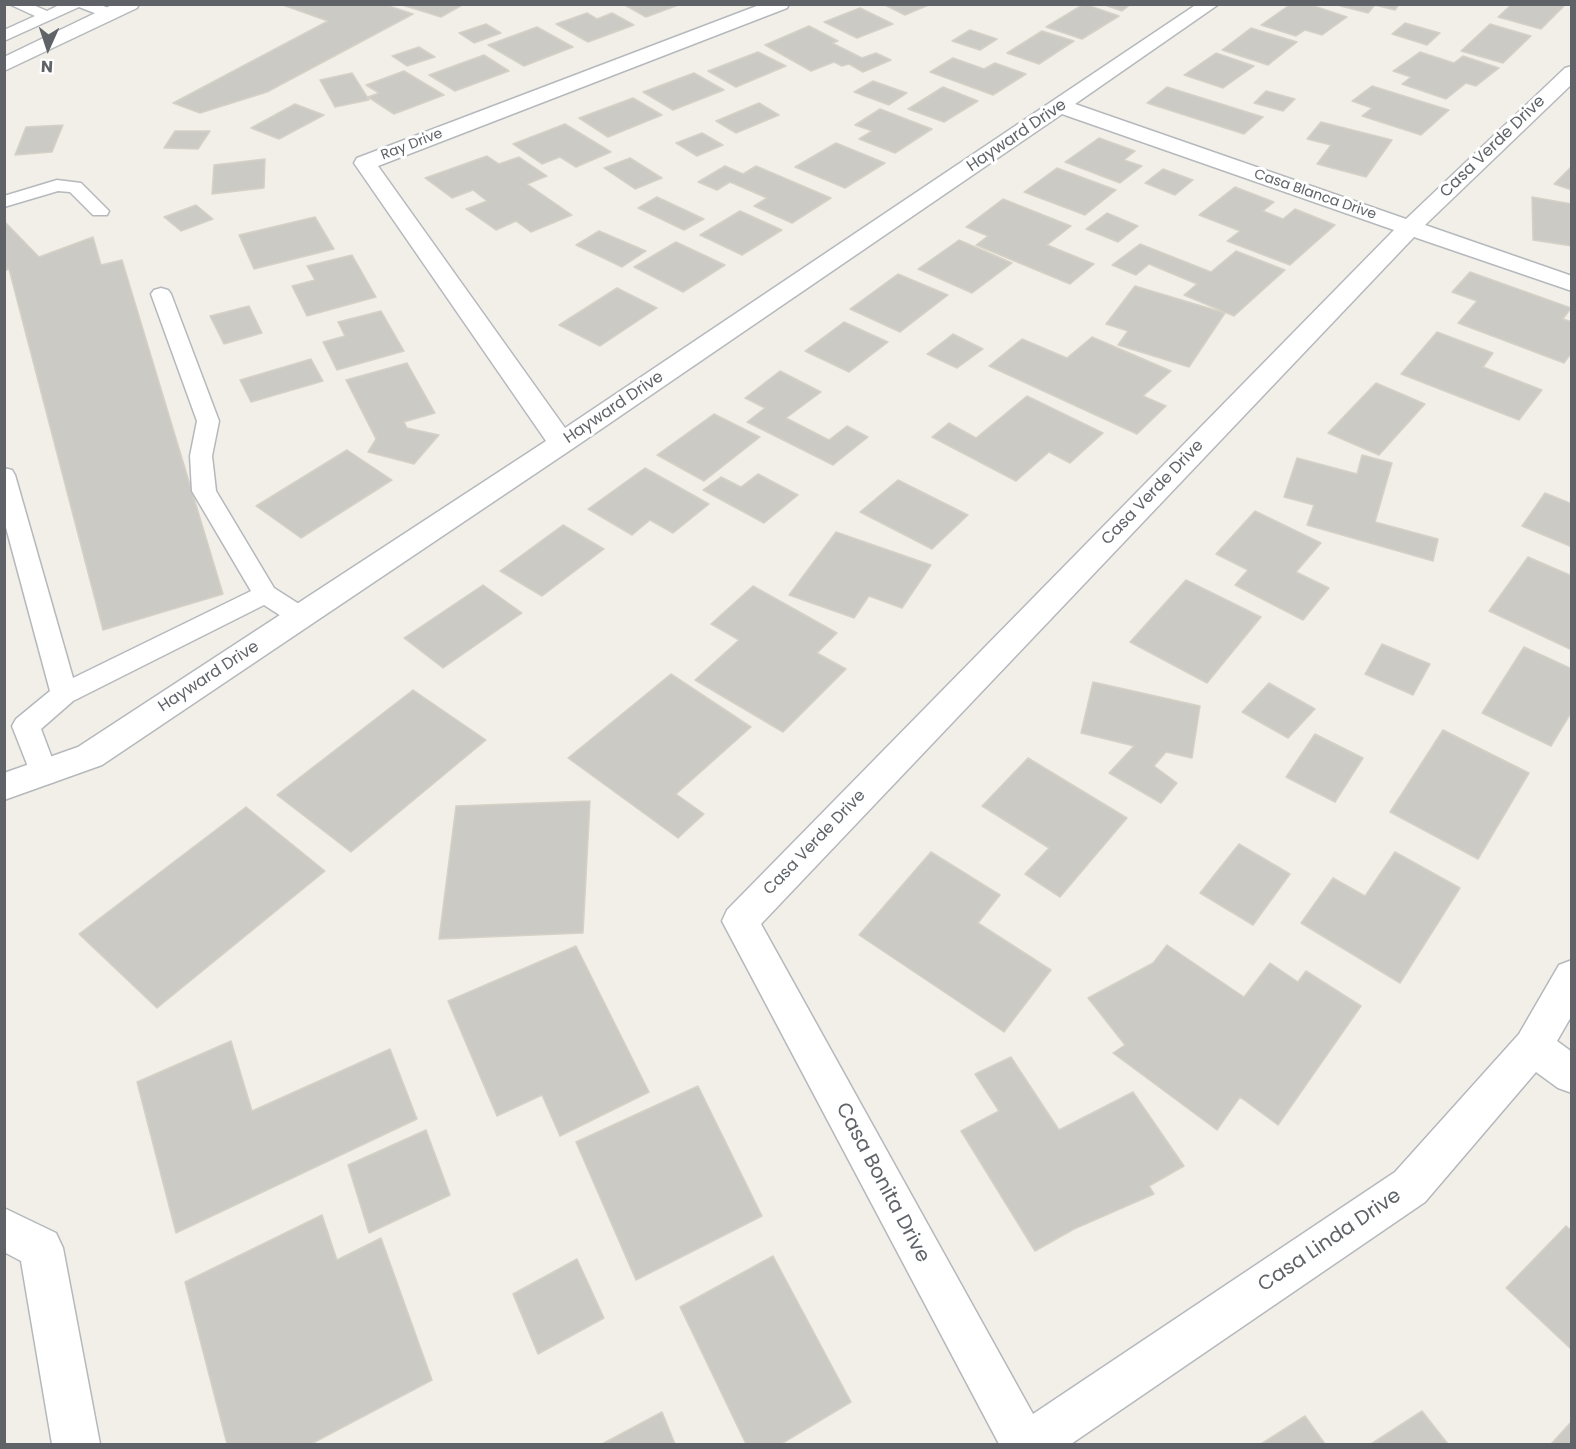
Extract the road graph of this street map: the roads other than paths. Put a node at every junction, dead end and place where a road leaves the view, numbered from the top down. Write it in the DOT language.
graph roads {
  1 [pos="16,4"];
  2 [pos="74,4"];
  3 [pos="84,4"];
  4 [pos="130,4"];
  5 [pos="780,4"];
  6 [pos="1210,4"];
  7 [pos="110,14"];
  8 [pos="48,16"];
  9 [pos="4,36"];
  10 [pos="4,65"];
  11 [pos="1572,72"];
  12 [pos="1060,106"];
  13 [pos="4,202"];
  14 [pos="100,211"];
  15 [pos="1409,228"];
  16 [pos="1572,284"];
  17 [pos="161,294"];
  18 [pos="562,443"];
  19 [pos="4,475"];
  20 [pos="265,594"];
  21 [pos="301,617"];
  22 [pos="64,694"];
  23 [pos="15,726"];
  24 [pos="44,774"];
  25 [pos="4,787"];
  26 [pos="740,921"];
  27 [pos="1572,977"];
  28 [pos="1533,1047"];
  29 [pos="1572,1075"];
  30 [pos="4,1228"];
  31 [pos="76,1444"];
  32 [pos="1024,1444"];
  33 [pos="1030,1444"];
  1 -- 8 [label="lane"];
  2 -- 8 [label="lane"];
  3 -- 7 [label="lane"];
  4 -- 7 [label="street"];
  5 -- 18 [label="street, Ray Drive"];
  6 -- 12 [label="street, Hayward Drive"];
  7 -- 10 [label="street"];
  8 -- 9 [label="lane"];
  11 -- 15 [label="street, Casa Verde Drive"];
  12 -- 15 [label="street, Casa Blanca Drive"];
  12 -- 18 [label="street, Hayward Drive"];
  13 -- 14 [label="lane"];
  15 -- 16 [label="street, Casa Blanca Drive"];
  15 -- 26 [label="street, Casa Verde Drive"];
  17 -- 20 [label="lane"];
  18 -- 21 [label="street, Hayward Drive"];
  19 -- 22 [label="lane"];
  20 -- 21 [label="lane"];
  20 -- 22 [label="lane"];
  21 -- 24 [label="street, Hayward Drive"];
  22 -- 23 [label="lane"];
  23 -- 24 [label="lane"];
  24 -- 25 [label="street, Hayward Drive"];
  26 -- 32 [label="street, Casa Bonita Drive"];
  27 -- 28 [label="street, Casa Linda Drive"];
  28 -- 29 [label="street"];
  28 -- 33 [label="street, Casa Linda Drive"];
  30 -- 31 [label="street"];
}
